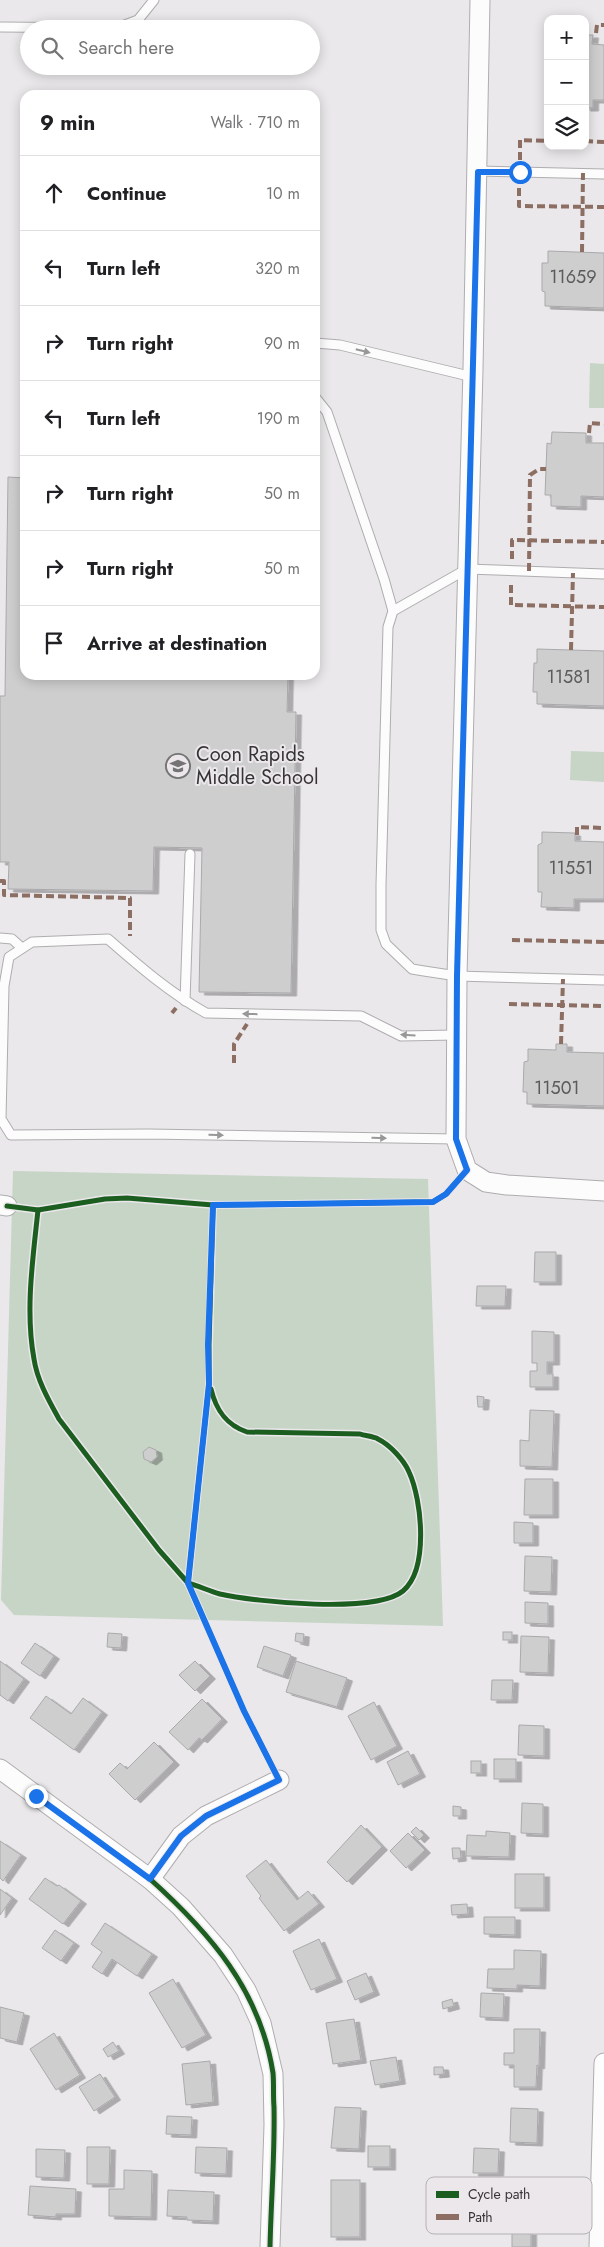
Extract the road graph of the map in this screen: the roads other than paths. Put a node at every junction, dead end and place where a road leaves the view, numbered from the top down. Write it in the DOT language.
graph roads {
  1 [pos="154,0"];
  2 [pos="480,0"];
  3 [pos="138,20"];
  4 [pos="0,27"];
  5 [pos="20,27"];
  6 [pos="478,172"];
  7 [pos="604,174"];
  8 [pos="320,343"];
  9 [pos="473,377"];
  10 [pos="320,403"];
  11 [pos="467,569"];
  12 [pos="604,574"];
  13 [pos="393,611"];
  14 [pos="190,854"];
  15 [pos="0,938"];
  16 [pos="22,948"];
  17 [pos="457,976"];
  18 [pos="604,980"];
  19 [pos="185,1001"];
  20 [pos="456,1035"];
  21 [pos="456,1139"];
  22 [pos="604,1191"];
  23 [pos="0,1769"];
  24 [pos="279,1780"];
  25 [pos="150,1879"];
  26 [pos="604,2063"];
  27 [pos="270,2247"];
  28 [pos="599,2247"];
  1 -- 3 [label="lane"];
  2 -- 6 [label="street"];
  4 -- 5 [label="lane"];
  6 -- 7 [label="lane"];
  6 -- 9 [label="street"];
  8 -- 9 [label="lane, one-way"];
  9 -- 11 [label="street"];
  10 -- 13 [label="lane"];
  11 -- 12 [label="lane"];
  11 -- 13 [label="lane"];
  11 -- 17 [label="street"];
  13 -- 17 [label="lane"];
  14 -- 19 [label="lane"];
  15 -- 16 [label="lane"];
  16 -- 19 [label="lane"];
  16 -- 21 [label="lane, one-way"];
  17 -- 18 [label="lane"];
  17 -- 20 [label="street"];
  20 -- 19 [label="lane, one-way"];
  20 -- 21 [label="street"];
  21 -- 22 [label="street"];
  23 -- 25 [label="street"];
  24 -- 25 [label="street"];
  25 -- 27 [label="street"];
  26 -- 28 [label="street"];
}
